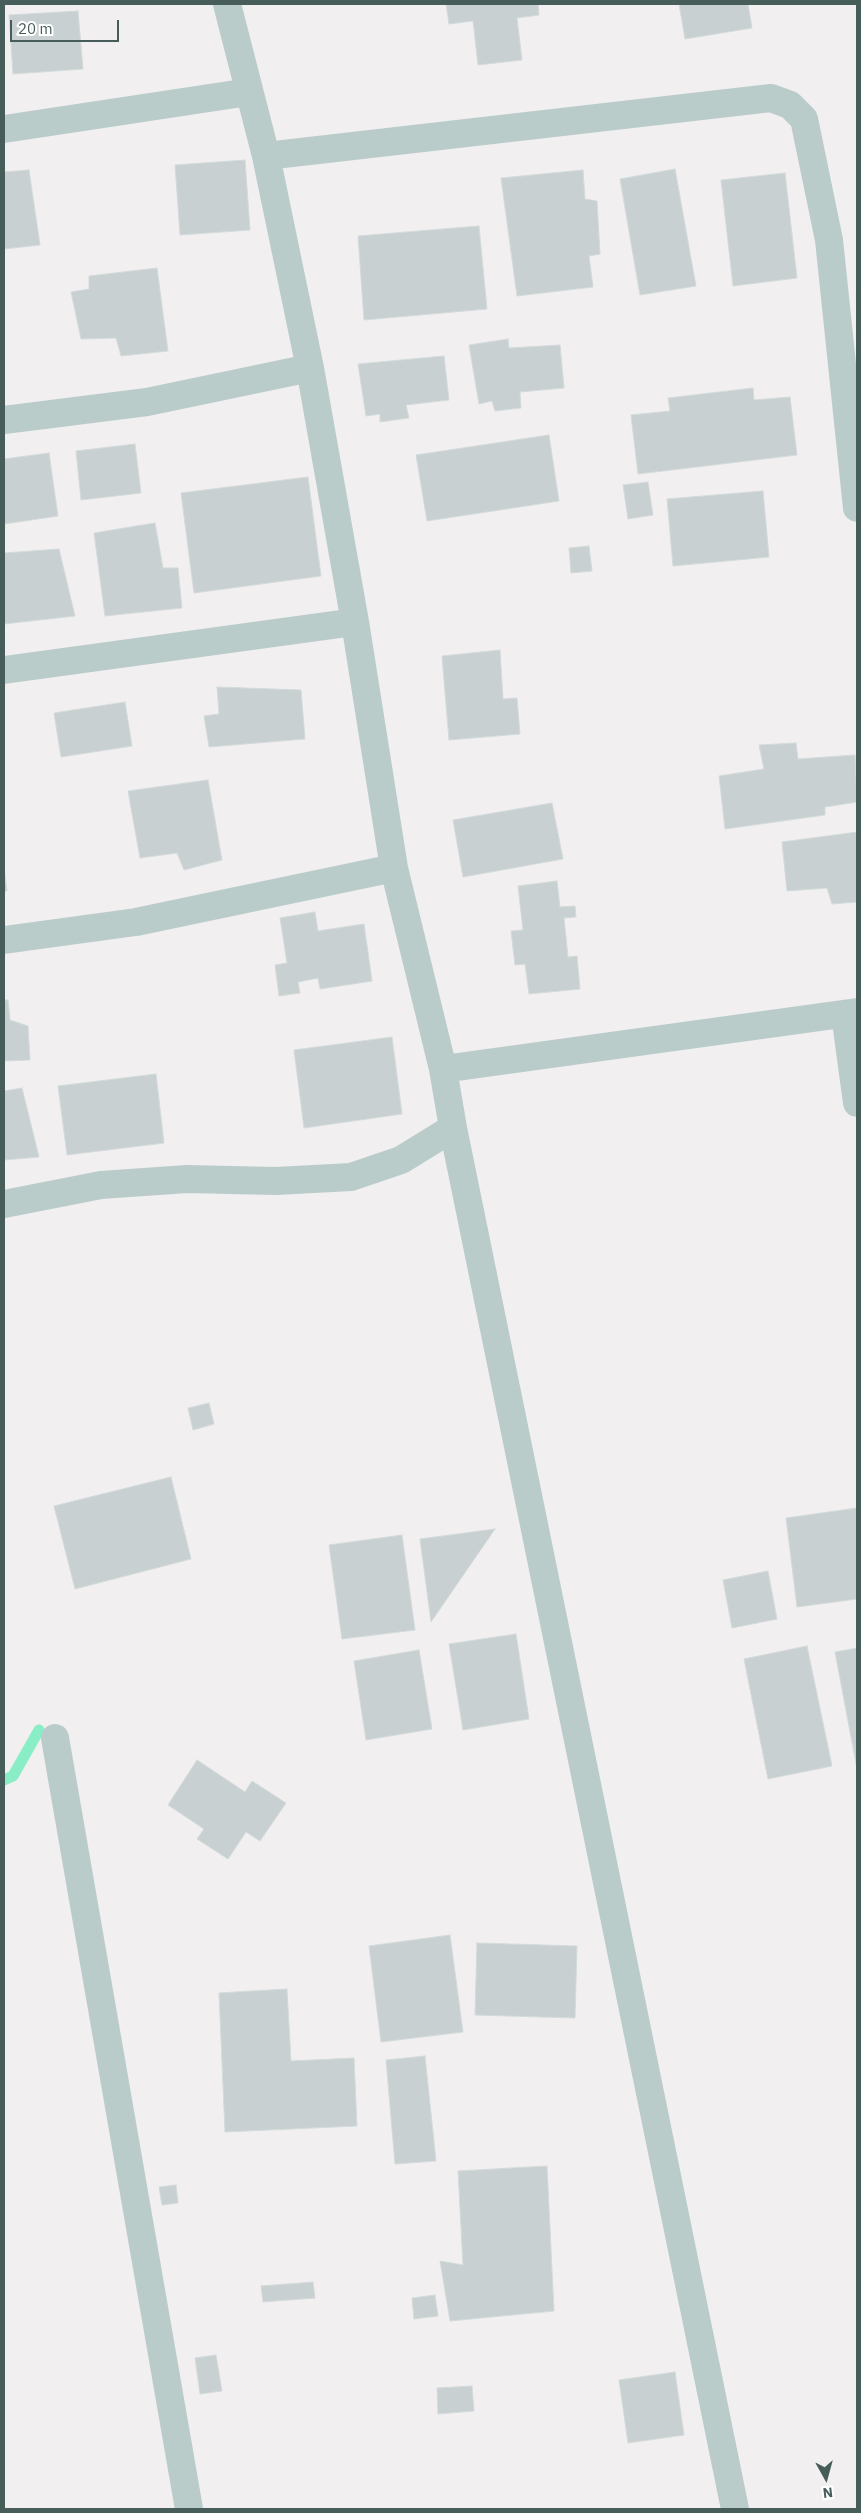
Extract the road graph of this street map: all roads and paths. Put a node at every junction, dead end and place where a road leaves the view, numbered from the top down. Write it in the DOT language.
graph roads {
  1 [pos="227,4"];
  2 [pos="249,92"];
  3 [pos="4,129"];
  4 [pos="266,156"];
  5 [pos="310,368"];
  6 [pos="4,420"];
  7 [pos="857,508"];
  8 [pos="355,622"];
  9 [pos="4,670"];
  10 [pos="394,868"];
  11 [pos="4,940"];
  12 [pos="851,1013"];
  13 [pos="443,1070"];
  14 [pos="857,1103"];
  15 [pos="452,1128"];
  16 [pos="4,1204"];
  17 [pos="55,1738"];
  18 [pos="190,2509"];
  19 [pos="734,2509"];
  1 -- 2 [label="street"];
  2 -- 3 [label="street"];
  2 -- 4 [label="street"];
  4 -- 5 [label="street"];
  4 -- 7 [label="street"];
  5 -- 6 [label="street"];
  5 -- 8 [label="street"];
  8 -- 9 [label="street"];
  8 -- 10 [label="street"];
  10 -- 11 [label="street"];
  10 -- 13 [label="street"];
  12 -- 13 [label="street"];
  12 -- 14 [label="street"];
  13 -- 15 [label="street"];
  15 -- 16 [label="street"];
  15 -- 19 [label="street"];
  17 -- 18 [label="street"];
}
